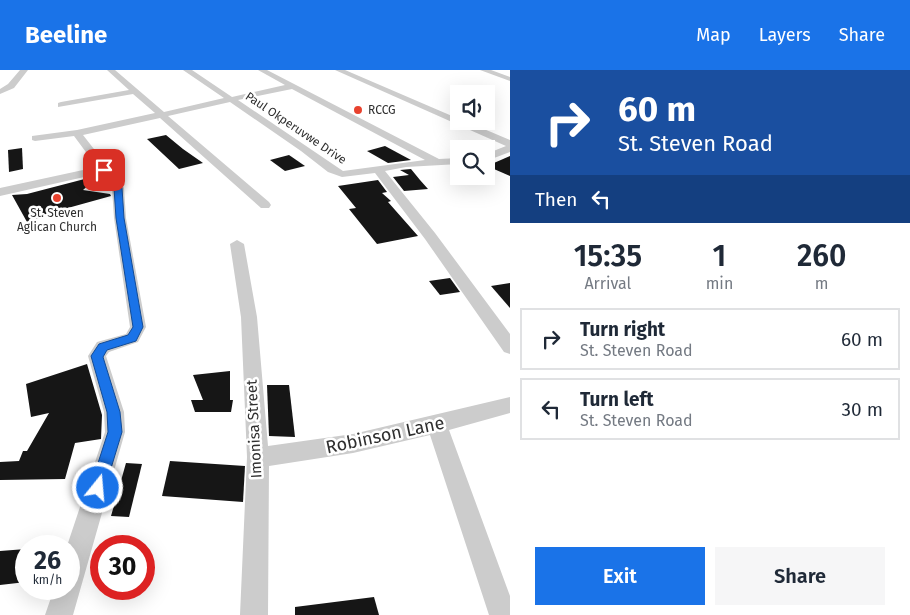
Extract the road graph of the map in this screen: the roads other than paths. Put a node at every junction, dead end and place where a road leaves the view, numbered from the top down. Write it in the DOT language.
graph roads {
  1 [pos="24,70"];
  2 [pos="111,70"];
  3 [pos="187,70"];
  4 [pos="262,70"];
  5 [pos="339,70"];
  6 [pos="484,70"];
  7 [pos="510,79"];
  8 [pos="293,86"];
  9 [pos="0,92"];
  10 [pos="135,92"];
  11 [pos="231,100"];
  12 [pos="61,105"];
  13 [pos="162,115"];
  14 [pos="76,133"];
  15 [pos="35,138"];
  16 [pos="510,144"];
  17 [pos="510,148"];
  18 [pos="495,154"];
  19 [pos="450,161"];
  20 [pos="438,162"];
  21 [pos="104,170"];
  22 [pos="378,170"];
  23 [pos="0,192"];
  24 [pos="265,205"];
  25 [pos="237,244"];
  26 [pos="510,347"];
  27 [pos="510,405"];
  28 [pos="437,424"];
  29 [pos="258,456"];
  30 [pos="80,546"];
  31 [pos="64,600"];
  32 [pos="59,615"];
  33 [pos="254,615"];
  34 [pos="503,615"];
  1 -- 9 [label="street"];
  2 -- 10 [label="street"];
  3 -- 11 [label="street, Paul Okperuvwe Drive"];
  4 -- 8 [label="street"];
  5 -- 16 [label="street"];
  6 -- 7 [label="street"];
  8 -- 11 [label="street"];
  8 -- 20 [label="street"];
  10 -- 12 [label="street"];
  10 -- 13 [label="street"];
  11 -- 13 [label="street"];
  11 -- 22 [label="street, Paul Okperuvwe Drive"];
  13 -- 14 [label="street"];
  13 -- 24 [label="street"];
  14 -- 15 [label="street"];
  14 -- 21 [label="street"];
  17 -- 18 [label="street"];
  19 -- 20 [label="street, Paul Okperuvwe Drive"];
  20 -- 22 [label="street, Paul Okperuvwe Drive"];
  21 -- 23 [label="street"];
  21 -- 30 [label="street"];
  22 -- 26 [label="street"];
  25 -- 29 [label="street, Imonisa Street"];
  27 -- 28 [label="street, Robinson Lane"];
  28 -- 29 [label="street, Robinson Lane"];
  28 -- 34 [label="street"];
  29 -- 33 [label="street, Imonisa Street"];
  31 -- 32 [label="street"];
}
